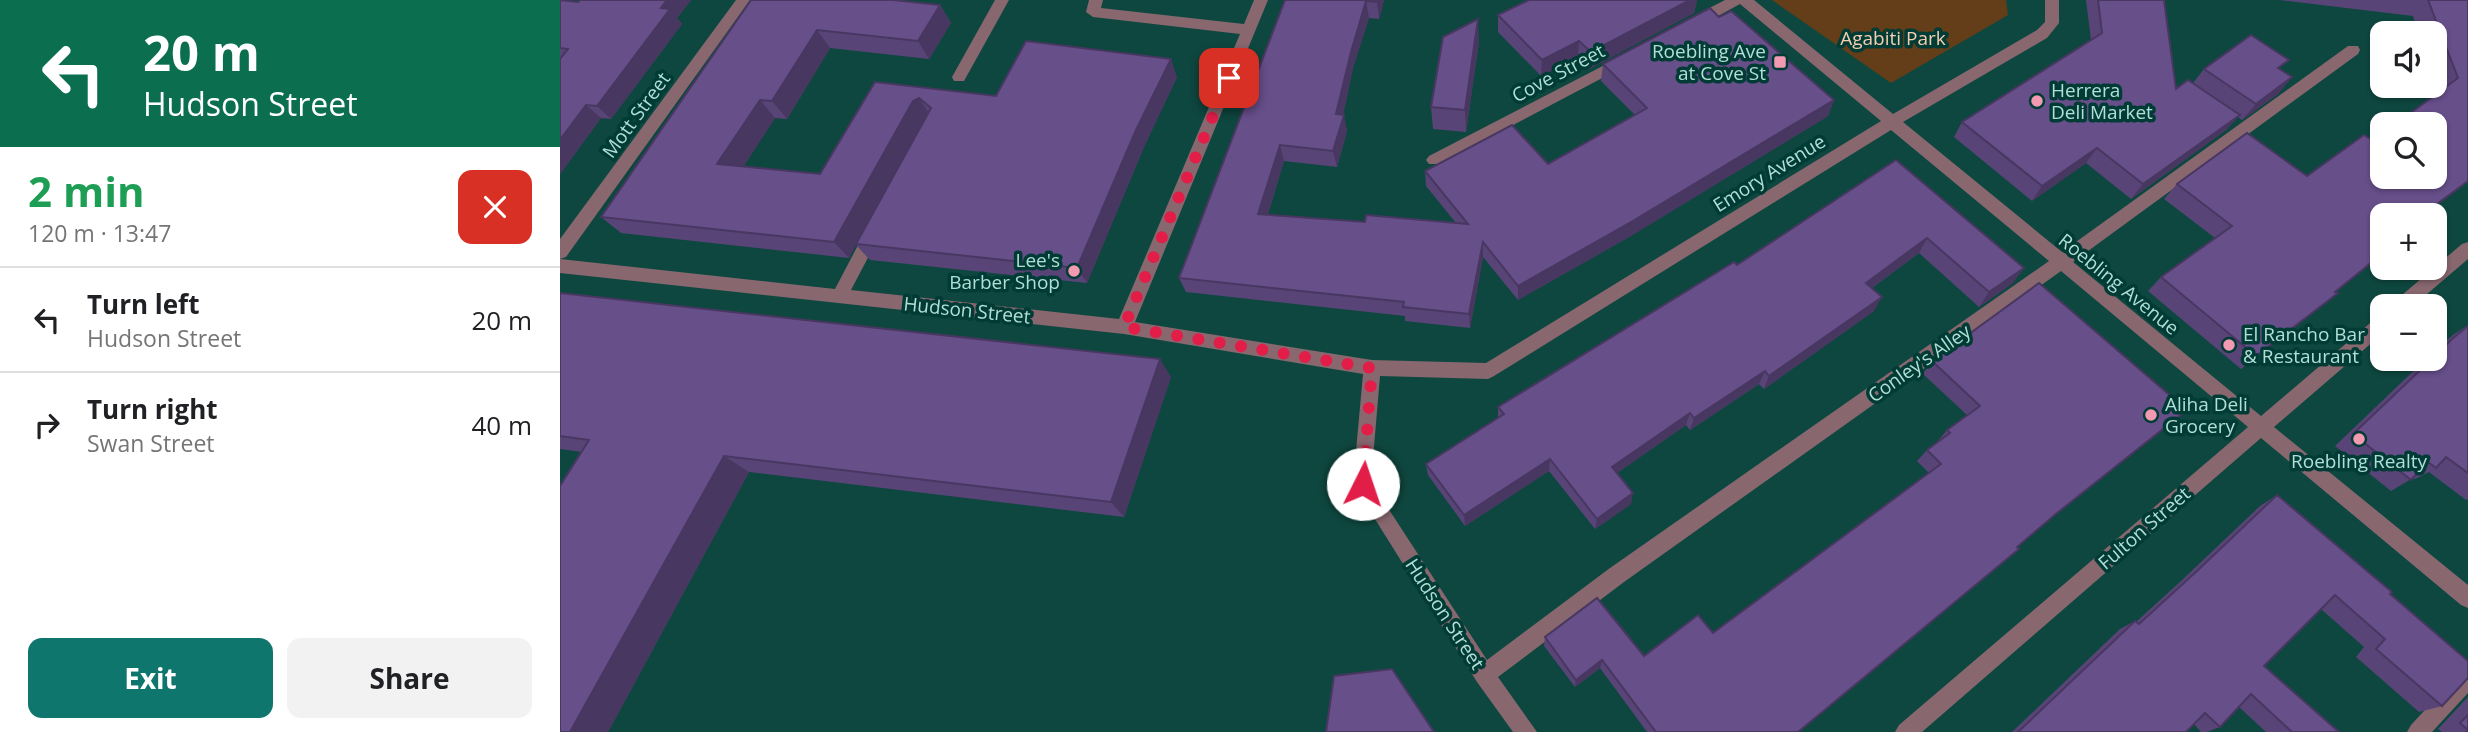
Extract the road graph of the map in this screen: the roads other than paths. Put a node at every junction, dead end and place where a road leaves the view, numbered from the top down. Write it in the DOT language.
graph roads {
  1 [pos="743,0"];
  2 [pos="1002,0"];
  3 [pos="1096,0"];
  4 [pos="1261,0"];
  5 [pos="1737,0"];
  6 [pos="1745,0"];
  7 [pos="2052,0"];
  8 [pos="1249,30"];
  9 [pos="1675,33"];
  10 [pos="2353,50"];
  11 [pos="1639,52"];
  12 [pos="959,77"];
  13 [pos="1892,122"];
  14 [pos="1434,160"];
  15 [pos="882,216"];
  16 [pos="2468,250"];
  17 [pos="560,252"];
  18 [pos="2059,262"];
  19 [pos="560,266"];
  20 [pos="2415,294"];
  21 [pos="840,295"];
  22 [pos="1124,327"];
  23 [pos="2370,333"];
  24 [pos="1372,368"];
  25 [pos="1489,372"];
  26 [pos="2260,426"];
  27 [pos="2468,598"];
  28 [pos="1484,675"];
  29 [pos="2468,678"];
  30 [pos="1527,732"];
  31 [pos="1906,732"];
  32 [pos="2418,732"];
  1 -- 17 [label="street, Mott Street"];
  2 -- 12 [label="street"];
  3 -- 8 [label="street"];
  4 -- 8 [label="street"];
  5 -- 9 [label="street"];
  6 -- 13 [label="street, Roebling Avenue"];
  7 -- 13 [label="street, Emory Avenue"];
  8 -- 22 [label="street"];
  10 -- 18 [label="street, Conley's Alley"];
  11 -- 14 [label="street, Cove Street"];
  13 -- 18 [label="street, Roebling Avenue"];
  13 -- 25 [label="street, Emory Avenue"];
  15 -- 21 [label="street"];
  16 -- 20 [label="street"];
  18 -- 26 [label="street, Roebling Avenue"];
  18 -- 28 [label="street, Conley's Alley"];
  19 -- 21 [label="street, Hudson Street"];
  21 -- 22 [label="street, Hudson Street"];
  22 -- 24 [label="street, Hudson Street"];
  23 -- 26 [label="street, Fulton Street"];
  24 -- 25 [label="street, Hudson Street"];
  24 -- 28 [label="street, Hudson Street"];
  26 -- 27 [label="street, Roebling Avenue"];
  26 -- 31 [label="street, Fulton Street"];
  28 -- 30 [label="street, Hudson Street"];
  29 -- 32 [label="street"];
}
